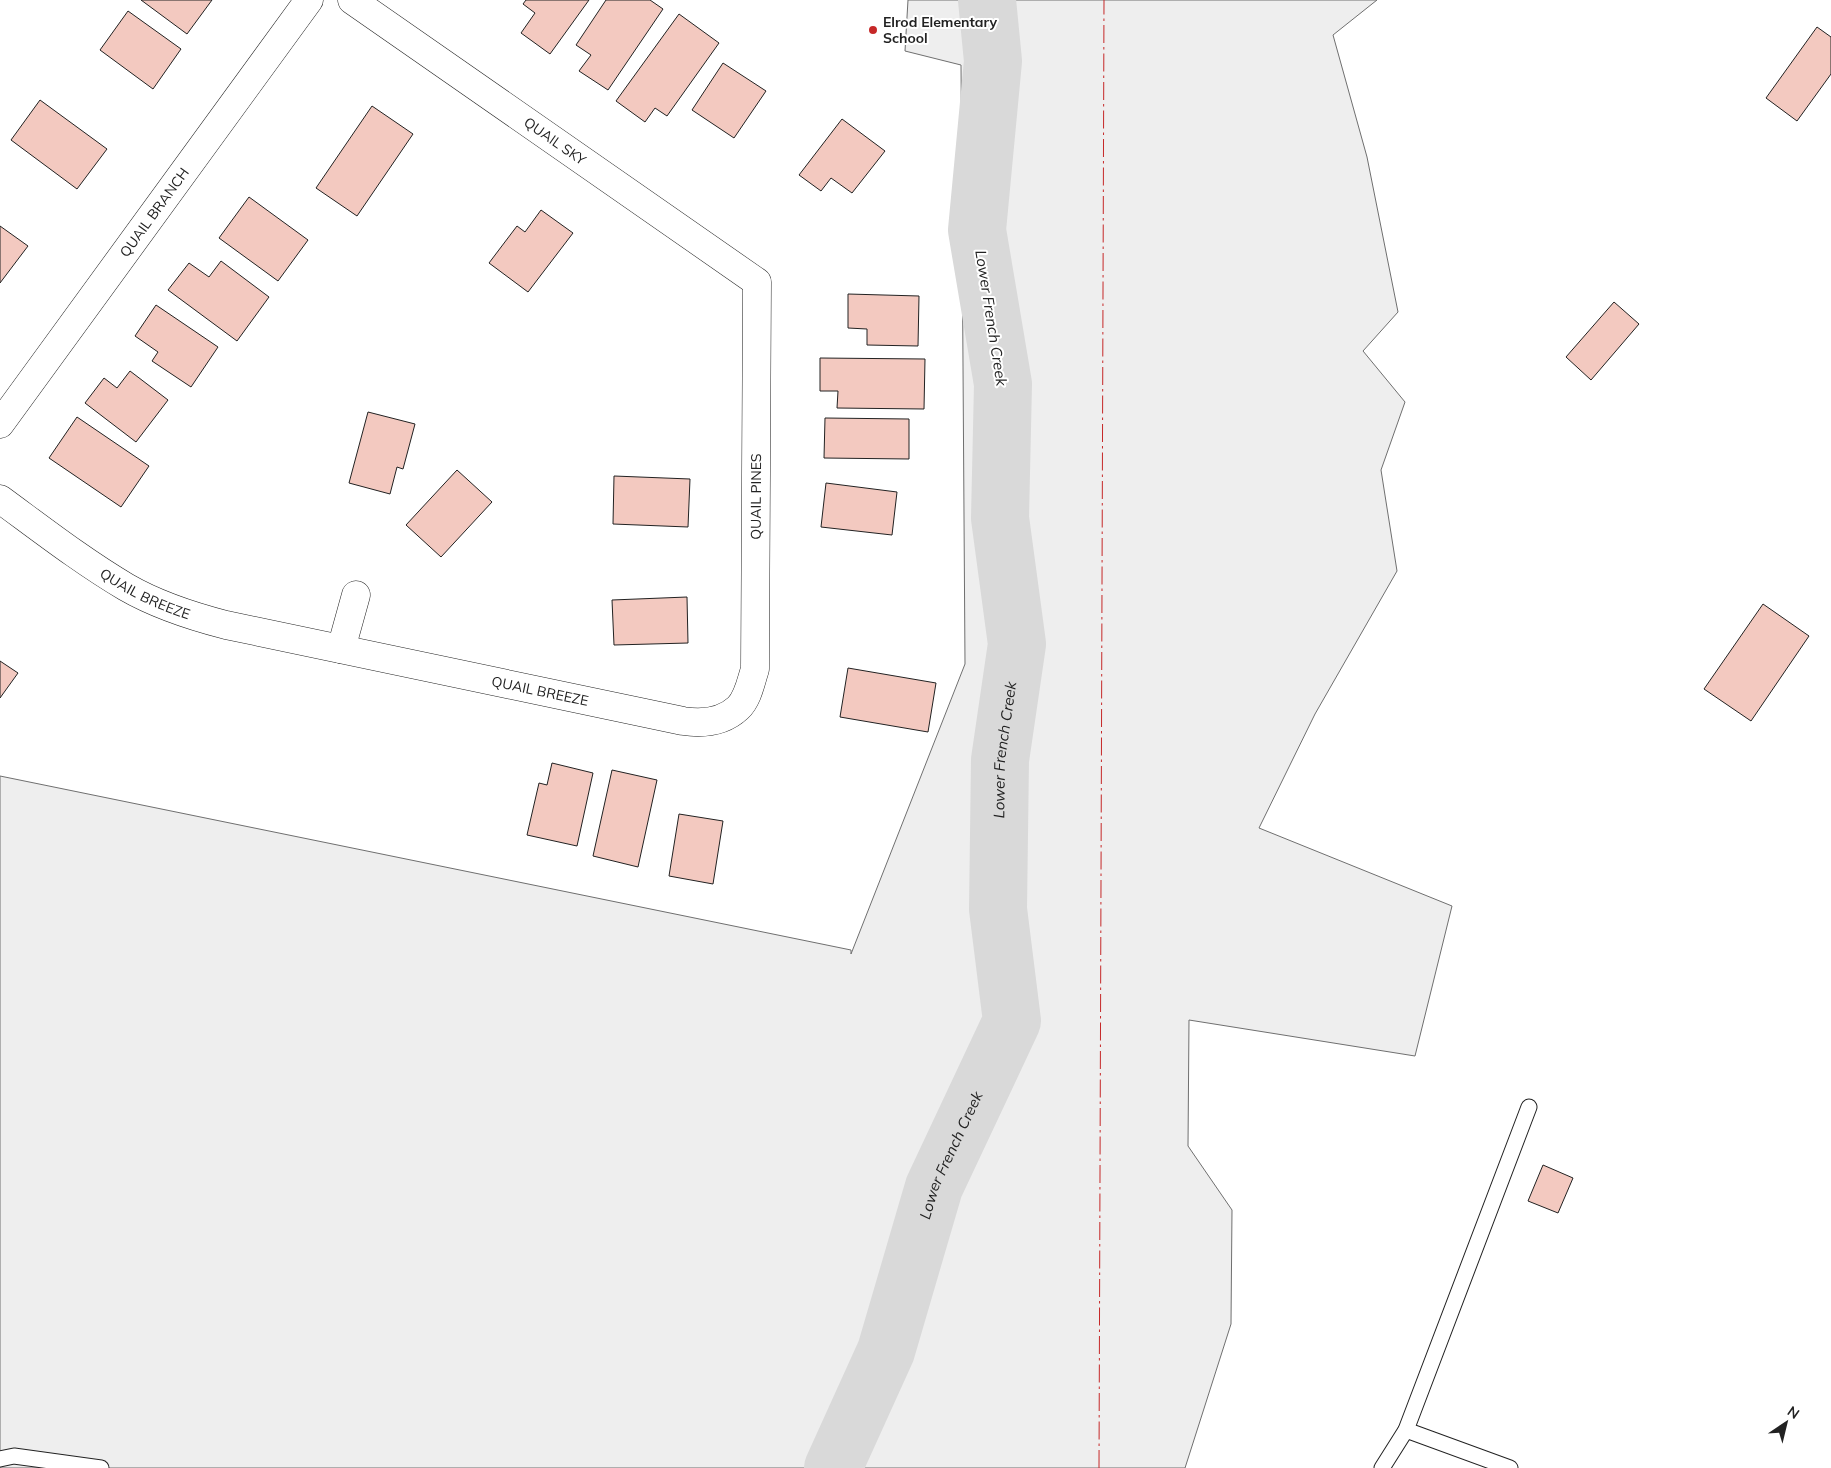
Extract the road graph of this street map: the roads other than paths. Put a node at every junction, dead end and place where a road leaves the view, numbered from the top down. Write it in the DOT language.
graph roads {
  1 [pos="308,0"];
  2 [pos="352,0"];
  3 [pos="757,282"];
  4 [pos="0,424"];
  5 [pos="0,499"];
  6 [pos="356,595"];
  7 [pos="341,649"];
  8 [pos="739,708"];
  9 [pos="1529,1107"];
  10 [pos="1406,1430"];
  11 [pos="0,1459"];
  12 [pos="100,1468"];
  13 [pos="1382,1468"];
  14 [pos="1510,1468"];
  1 -- 4 [label="street, QUAIL BRANCH"];
  2 -- 3 [label="street, QUAIL SKY"];
  3 -- 8 [label="street, QUAIL PINES"];
  5 -- 7 [label="street, QUAIL BREEZE"];
  6 -- 7 [label="street"];
  7 -- 8 [label="street, QUAIL BREEZE"];
  9 -- 10 [label="lane"];
  10 -- 13 [label="lane"];
  10 -- 14 [label="lane"];
  11 -- 12 [label="lane"];
}
